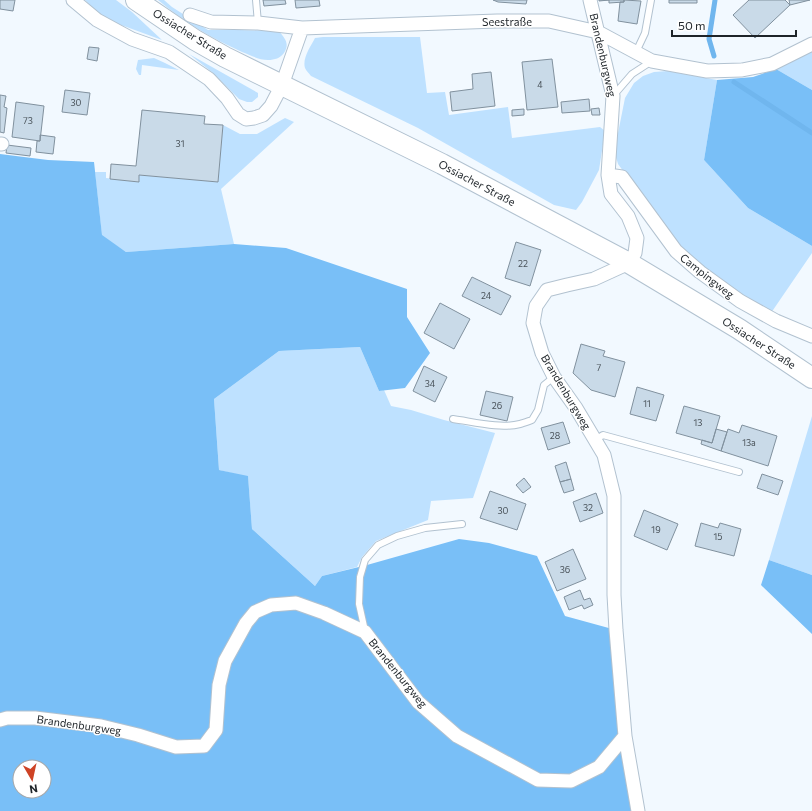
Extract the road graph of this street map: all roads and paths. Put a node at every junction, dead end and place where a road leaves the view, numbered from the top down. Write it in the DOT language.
graph roads {
  1 [pos="73,0"];
  2 [pos="136,0"];
  3 [pos="256,0"];
  4 [pos="590,0"];
  5 [pos="651,0"];
  6 [pos="190,15"];
  7 [pos="258,23"];
  8 [pos="302,28"];
  9 [pos="598,32"];
  10 [pos="812,44"];
  11 [pos="636,52"];
  12 [pos="652,61"];
  13 [pos="282,85"];
  14 [pos="614,96"];
  15 [pos="608,175"];
  16 [pos="629,263"];
  17 [pos="812,336"];
  18 [pos="554,376"];
  19 [pos="812,378"];
  20 [pos="453,419"];
  21 [pos="595,440"];
  22 [pos="740,472"];
  23 [pos="462,524"];
  24 [pos="365,632"];
  25 [pos="0,720"];
  26 [pos="625,736"];
  27 [pos="638,811"];
  1 -- 13 [label="street"];
  2 -- 13 [label="main road, Ossiacher Straße"];
  3 -- 7 [label="lane"];
  4 -- 9 [label="street, Brandenburgweg"];
  5 -- 11 [label="lane"];
  6 -- 7 [label="street, Seestraße"];
  7 -- 8 [label="street, Seestraße"];
  8 -- 9 [label="street, Seestraße"];
  8 -- 13 [label="street"];
  9 -- 11 [label="street, Seestraße"];
  9 -- 14 [label="street, Brandenburgweg"];
  10 -- 12 [label="street, Seestraße"];
  11 -- 12 [label="street, Seestraße"];
  12 -- 14 [label="lane"];
  13 -- 16 [label="main road, Ossiacher Straße"];
  14 -- 15 [label="street, Brandenburgweg"];
  15 -- 16 [label="street, Brandenburgweg"];
  15 -- 17 [label="street, Campingweg"];
  16 -- 18 [label="street, Brandenburgweg"];
  16 -- 19 [label="main road, Ossiacher Straße"];
  18 -- 20 [label="lane"];
  18 -- 21 [label="street, Brandenburgweg"];
  21 -- 22 [label="lane"];
  21 -- 26 [label="street, Brandenburgweg"];
  23 -- 24 [label="lane"];
  24 -- 25 [label="street, Brandenburgweg"];
  24 -- 26 [label="street, Brandenburgweg"];
  26 -- 27 [label="street, Brandenburgweg"];
}
